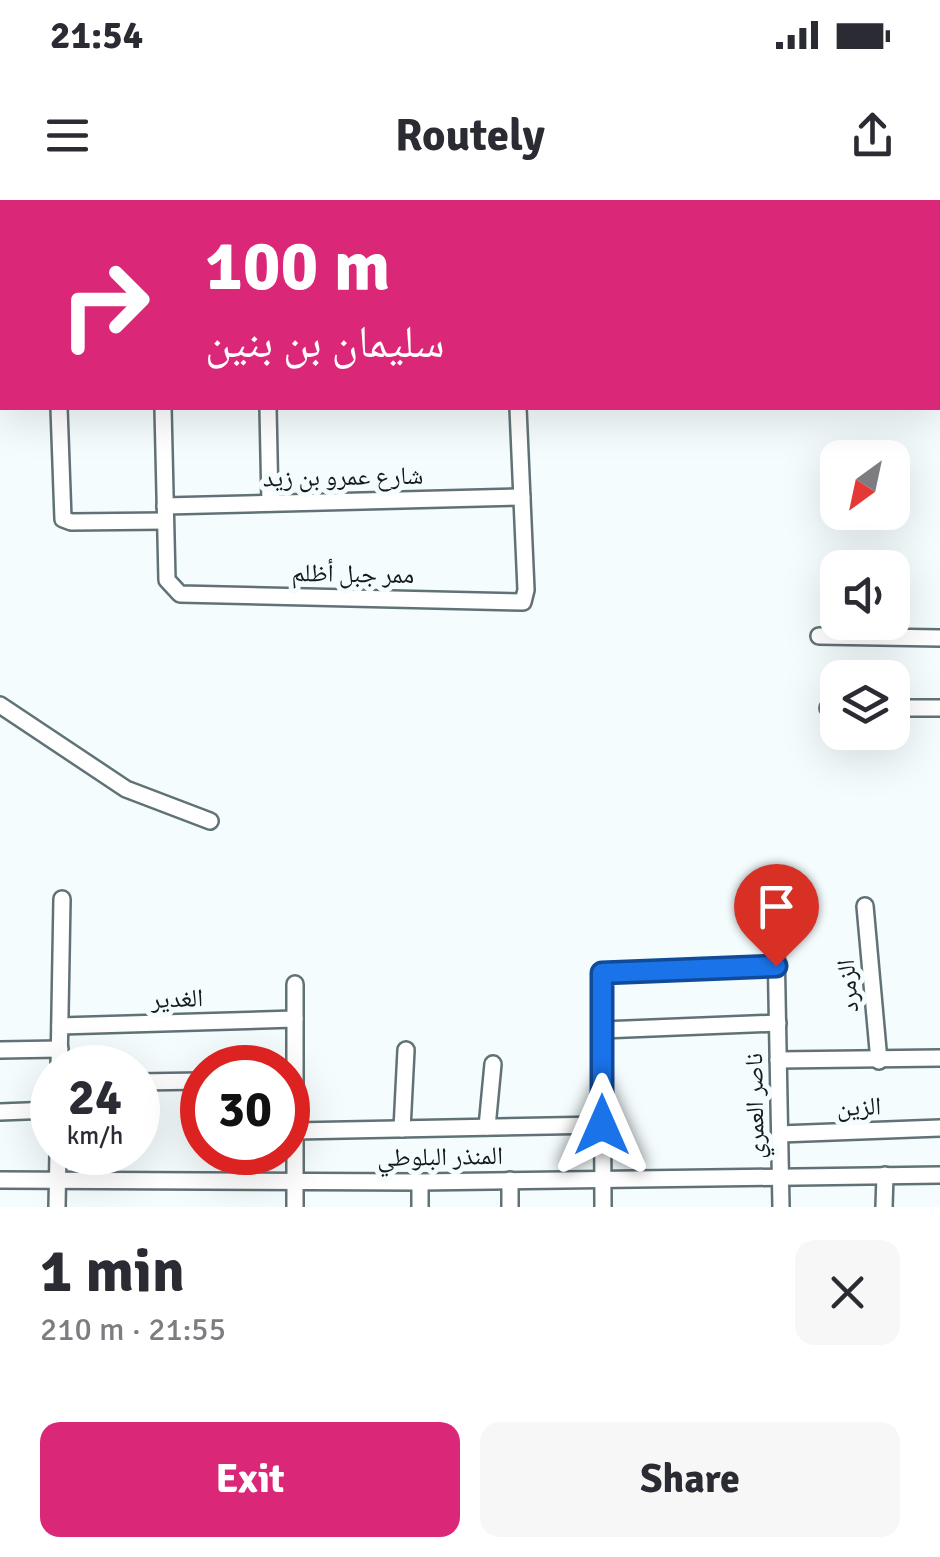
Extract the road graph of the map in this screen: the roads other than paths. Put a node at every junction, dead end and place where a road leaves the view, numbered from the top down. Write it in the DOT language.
graph roads {
  1 [pos="59,410"];
  2 [pos="163,410"];
  3 [pos="268,410"];
  4 [pos="518,410"];
  5 [pos="522,497"];
  6 [pos="270,503"];
  7 [pos="165,513"];
  8 [pos="819,636"];
  9 [pos="940,638"];
  10 [pos="0,705"];
  11 [pos="910,708"];
  12 [pos="940,708"];
  13 [pos="210,821"];
  14 [pos="62,899"];
  15 [pos="864,906"];
  16 [pos="776,944"];
  17 [pos="776,966"];
  18 [pos="295,984"];
  19 [pos="295,1019"];
  20 [pos="778,1023"];
  21 [pos="60,1026"];
  22 [pos="602,1030"];
  23 [pos="60,1045"];
  24 [pos="293,1045"];
  25 [pos="0,1050"];
  26 [pos="30,1050"];
  27 [pos="406,1050"];
  28 [pos="940,1058"];
  29 [pos="778,1060"];
  30 [pos="879,1060"];
  31 [pos="494,1064"];
  32 [pos="30,1111"];
  33 [pos="0,1112"];
  34 [pos="602,1125"];
  35 [pos="487,1127"];
  36 [pos="940,1128"];
  37 [pos="402,1129"];
  38 [pos="310,1131"];
  39 [pos="780,1134"];
  40 [pos="57,1175"];
  41 [pos="295,1175"];
  42 [pos="780,1175"];
  43 [pos="885,1175"];
  44 [pos="940,1175"];
  45 [pos="601,1178"];
  46 [pos="0,1180"];
  47 [pos="510,1180"];
  48 [pos="57,1181"];
  49 [pos="295,1182"];
  50 [pos="420,1182"];
  51 [pos="58,1207"];
  52 [pos="296,1207"];
  53 [pos="420,1207"];
  54 [pos="510,1207"];
  55 [pos="602,1207"];
  56 [pos="781,1207"];
  57 [pos="884,1207"];
  1 -- 7 [label="street, شارع عمرو بن زيد"];
  2 -- 7 [label="street, ممر جبل أظلم"];
  3 -- 6 [label="street"];
  4 -- 5 [label="street, ممر جبل أظلم"];
  5 -- 6 [label="street, شارع عمرو بن زيد"];
  5 -- 7 [label="street, ممر جبل أظلم"];
  6 -- 7 [label="street, شارع عمرو بن زيد"];
  8 -- 9 [label="street"];
  10 -- 13 [label="street"];
  11 -- 12 [label="street"];
  14 -- 21 [label="street"];
  15 -- 30 [label="street, الزمرد"];
  16 -- 17 [label="street, ناصر العمري"];
  17 -- 20 [label="street, ناصر العمري"];
  17 -- 22 [label="street"];
  18 -- 19 [label="street"];
  19 -- 21 [label="street, الغدير"];
  19 -- 24 [label="street"];
  20 -- 22 [label="street"];
  20 -- 29 [label="street, ناصر العمري"];
  21 -- 23 [label="street"];
  22 -- 34 [label="street"];
  25 -- 26 [label="street"];
  27 -- 37 [label="street"];
  28 -- 30 [label="street"];
  29 -- 30 [label="street"];
  29 -- 39 [label="street, ناصر العمري"];
  31 -- 35 [label="street"];
  32 -- 33 [label="street"];
  34 -- 35 [label="street"];
  34 -- 45 [label="street"];
  35 -- 37 [label="street"];
  36 -- 39 [label="street, الزين"];
  37 -- 38 [label="street"];
  39 -- 42 [label="street, ناصر العمري"];
  40 -- 48 [label="street"];
  41 -- 49 [label="street"];
  42 -- 43 [label="street, المنذر البلوطي"];
  42 -- 45 [label="street, المنذر البلوطي"];
  42 -- 56 [label="street, ناصر العمري"];
  43 -- 44 [label="street, المنذر البلوطي"];
  43 -- 57 [label="street"];
  45 -- 47 [label="street, المنذر البلوطي"];
  45 -- 55 [label="street"];
  46 -- 48 [label="street, المنذر البلوطي"];
  47 -- 50 [label="street, المنذر البلوطي"];
  47 -- 54 [label="street"];
  48 -- 49 [label="street, المنذر البلوطي"];
  48 -- 51 [label="street"];
  49 -- 50 [label="street, المنذر البلوطي"];
  49 -- 52 [label="street"];
  50 -- 53 [label="street"];
}
